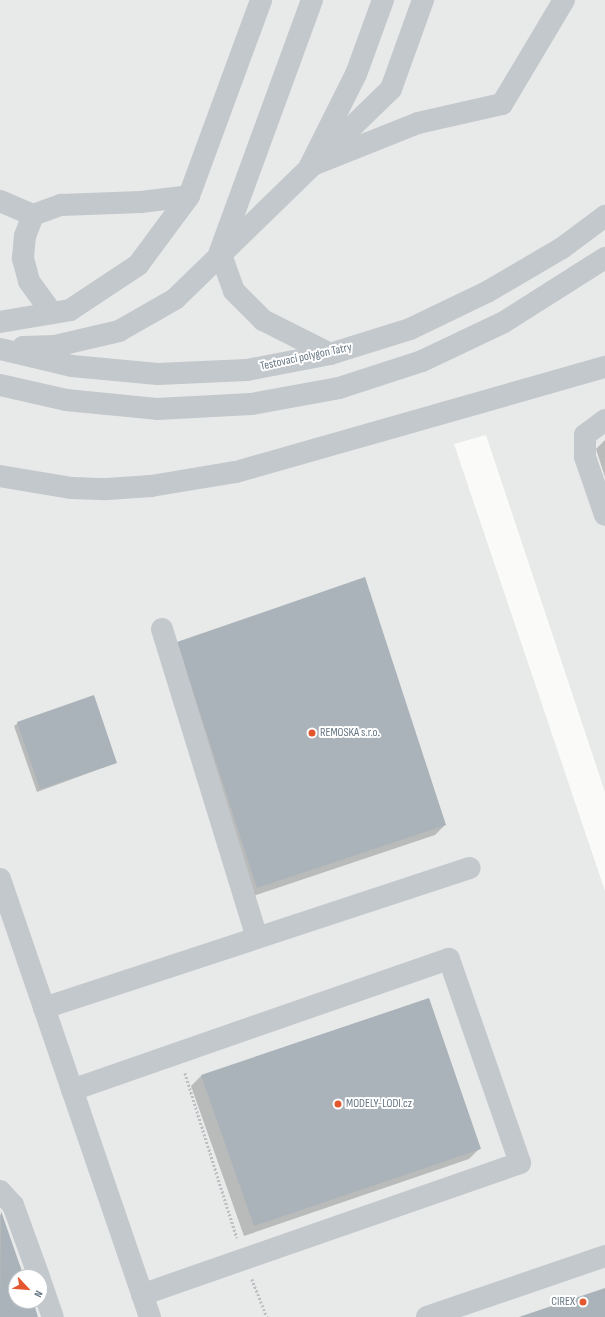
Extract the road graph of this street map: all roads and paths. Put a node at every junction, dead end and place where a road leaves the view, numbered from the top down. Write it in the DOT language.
graph roads {
  1 [pos="260,0"];
  2 [pos="312,0"];
  3 [pos="383,0"];
  4 [pos="423,0"];
  5 [pos="564,0"];
  6 [pos="310,166"];
  7 [pos="189,196"];
  8 [pos="0,201"];
  9 [pos="605,201"];
  10 [pos="33,215"];
  11 [pos="605,216"];
  12 [pos="562,248"];
  13 [pos="220,252"];
  14 [pos="605,258"];
  15 [pos="52,313"];
  16 [pos="0,322"];
  17 [pos="0,348"];
  18 [pos="330,354"];
  19 [pos="605,367"];
  20 [pos="0,385"];
  21 [pos="605,420"];
  22 [pos="0,476"];
  23 [pos="605,515"];
  24 [pos="162,629"];
  25 [pos="470,868"];
  26 [pos="0,879"];
  27 [pos="257,938"];
  28 [pos="44,1008"];
  29 [pos="178,1053"];
  30 [pos="72,1090"];
  31 [pos="0,1191"];
  32 [pos="239,1243"];
  33 [pos="605,1256"];
  34 [pos="36,1269"];
  35 [pos="249,1271"];
  36 [pos="142,1295"];
  37 [pos="48,1303"];
  38 [pos="53,1317"];
  39 [pos="150,1317"];
  40 [pos="266,1317"];
  41 [pos="427,1317"];
  1 -- 7 [label="street"];
  2 -- 13 [label="street"];
  3 -- 6 [label="street"];
  4 -- 6 [label="street"];
  5 -- 6 [label="street"];
  6 -- 13 [label="street"];
  7 -- 10 [label="street"];
  7 -- 15 [label="street"];
  8 -- 10 [label="street"];
  9 -- 12 [label="street"];
  10 -- 15 [label="street"];
  11 -- 12 [label="street, Testovací polygon Tatry"];
  12 -- 18 [label="street, Testovací polygon Tatry"];
  13 -- 17 [label="street"];
  13 -- 18 [label="street"];
  14 -- 20 [label="street"];
  15 -- 16 [label="street"];
  17 -- 18 [label="street, Testovací polygon Tatry"];
  19 -- 22 [label="street"];
  21 -- 23 [label="street"];
  24 -- 27 [label="street"];
  25 -- 27 [label="street"];
  26 -- 28 [label="street"];
  27 -- 28 [label="street"];
  28 -- 30 [label="street"];
  29 -- 30 [label="street"];
  29 -- 32 [label="path"];
  29 -- 36 [label="street"];
  30 -- 36 [label="street"];
  31 -- 34 [label="street"];
  33 -- 41 [label="street"];
  35 -- 40 [label="path"];
  36 -- 39 [label="street"];
  37 -- 38 [label="street"];
}
